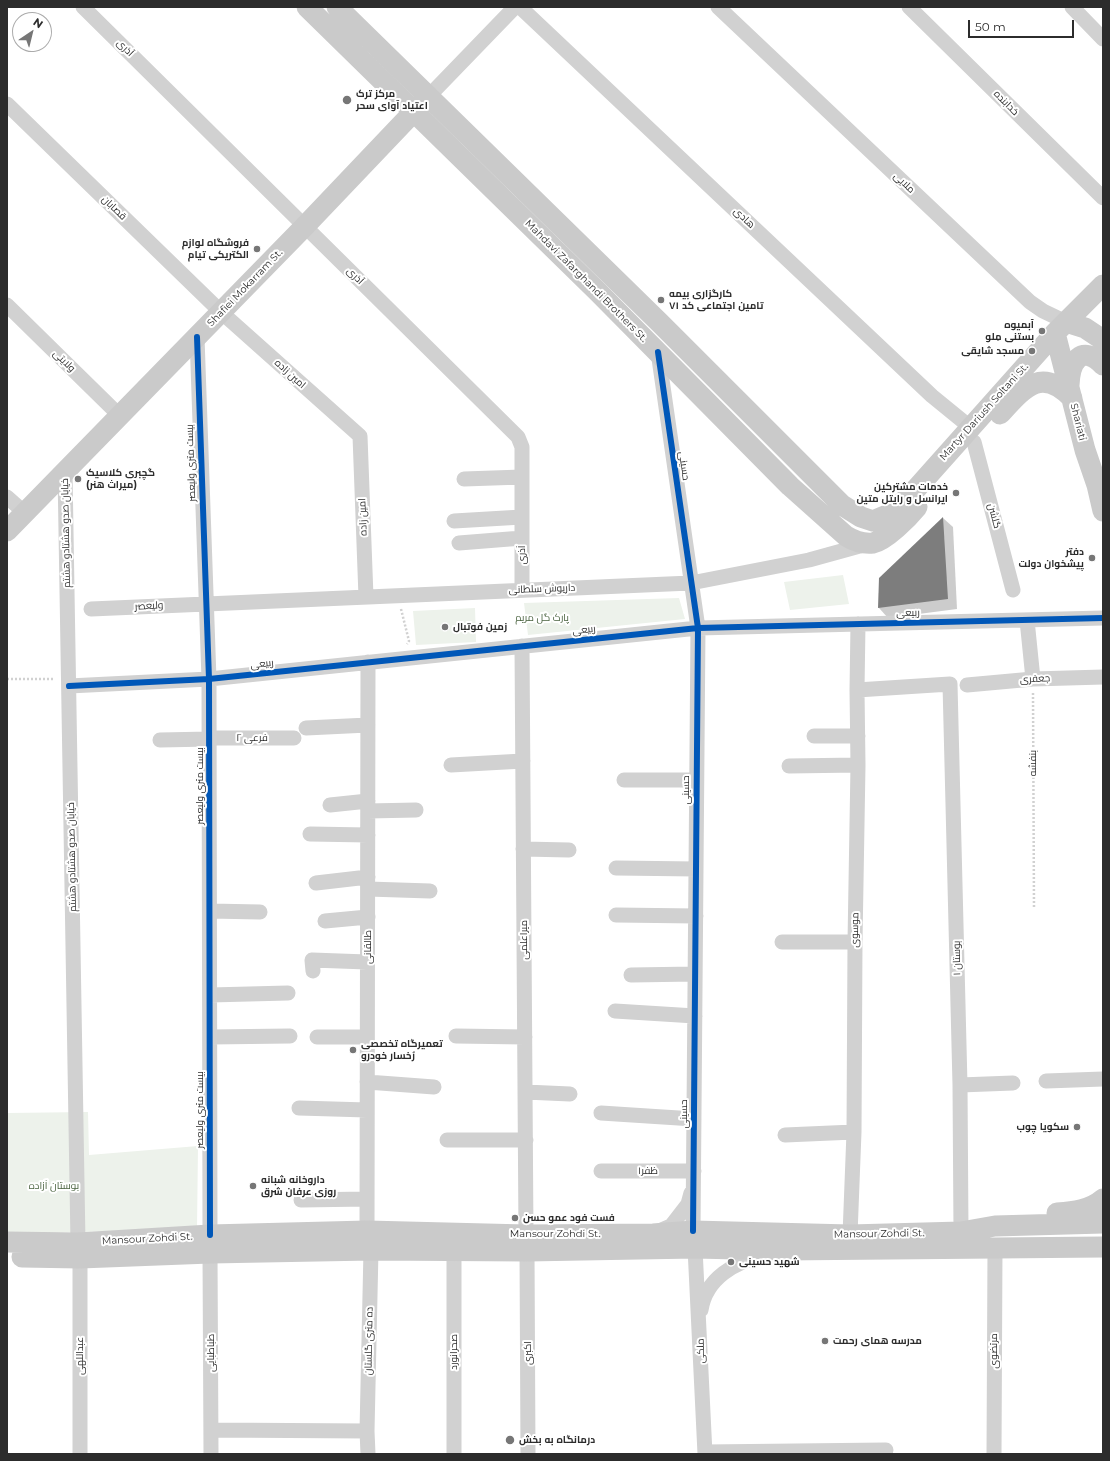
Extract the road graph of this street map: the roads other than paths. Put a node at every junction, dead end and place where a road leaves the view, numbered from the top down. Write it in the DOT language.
graph roads {
  1 [pos="83,7"];
  2 [pos="307,7"];
  3 [pos="337,7"];
  4 [pos="515,7"];
  5 [pos="520,7"];
  6 [pos="718,7"];
  7 [pos="910,7"];
  8 [pos="1072,7"];
  9 [pos="1103,39"];
  10 [pos="429,96"];
  11 [pos="7,104"];
  12 [pos="414,111"];
  13 [pos="1103,198"];
  14 [pos="305,226"];
  15 [pos="1103,285"];
  16 [pos="7,305"];
  17 [pos="221,312"];
  18 [pos="660,323"];
  19 [pos="1061,328"];
  20 [pos="197,337"];
  21 [pos="1103,340"];
  22 [pos="658,352"];
  23 [pos="1103,365"];
  24 [pos="1070,391"];
  25 [pos="120,416"];
  26 [pos="972,434"];
  27 [pos="360,436"];
  28 [pos="1085,450"];
  29 [pos="1103,463"];
  30 [pos="65,472"];
  31 [pos="522,477"];
  32 [pos="464,479"];
  33 [pos="920,493"];
  34 [pos="7,497"];
  35 [pos="1103,511"];
  36 [pos="25,513"];
  37 [pos="522,517"];
  38 [pos="454,521"];
  39 [pos="7,531"];
  40 [pos="522,538"];
  41 [pos="459,543"];
  42 [pos="873,543"];
  43 [pos="691,583"];
  44 [pos="522,590"];
  45 [pos="1013,590"];
  46 [pos="366,597"];
  47 [pos="206,603"];
  48 [pos="91,609"];
  49 [pos="1103,618"];
  50 [pos="1027,620"];
  51 [pos="858,624"];
  52 [pos="698,628"];
  53 [pos="522,646"];
  54 [pos="368,662"];
  55 [pos="1103,676"];
  56 [pos="209,679"];
  57 [pos="1032,679"];
  58 [pos="967,685"];
  59 [pos="69,686"];
  60 [pos="857,690"];
  61 [pos="368,725"];
  62 [pos="306,728"];
  63 [pos="814,736"];
  64 [pos="858,736"];
  65 [pos="210,738"];
  66 [pos="294,738"];
  67 [pos="160,740"];
  68 [pos="523,761"];
  69 [pos="452,764"];
  70 [pos="789,766"];
  71 [pos="858,766"];
  72 [pos="624,780"];
  73 [pos="696,780"];
  74 [pos="330,805"];
  75 [pos="368,806"];
  76 [pos="416,810"];
  77 [pos="310,834"];
  78 [pos="368,835"];
  79 [pos="523,849"];
  80 [pos="569,850"];
  81 [pos="616,868"];
  82 [pos="696,869"];
  83 [pos="316,883"];
  84 [pos="368,883"];
  85 [pos="430,891"];
  86 [pos="210,911"];
  87 [pos="260,912"];
  88 [pos="616,915"];
  89 [pos="696,916"];
  90 [pos="368,917"];
  91 [pos="325,921"];
  92 [pos="782,942"];
  93 [pos="854,942"];
  94 [pos="368,962"];
  95 [pos="313,971"];
  96 [pos="695,974"];
  97 [pos="631,975"];
  98 [pos="288,993"];
  99 [pos="210,995"];
  100 [pos="615,1011"];
  101 [pos="695,1016"];
  102 [pos="290,1036"];
  103 [pos="456,1036"];
  104 [pos="210,1037"];
  105 [pos="317,1037"];
  106 [pos="367,1037"];
  107 [pos="525,1037"];
  108 [pos="1103,1078"];
  109 [pos="1046,1081"];
  110 [pos="367,1082"];
  111 [pos="1013,1084"];
  112 [pos="960,1085"];
  113 [pos="434,1088"];
  114 [pos="525,1092"];
  115 [pos="570,1094"];
  116 [pos="299,1108"];
  117 [pos="367,1110"];
  118 [pos="601,1113"];
  119 [pos="694,1119"];
  120 [pos="854,1132"];
  121 [pos="786,1135"];
  122 [pos="447,1140"];
  123 [pos="526,1140"];
  124 [pos="601,1171"];
  125 [pos="694,1171"];
  126 [pos="693,1187"];
  127 [pos="1103,1198"];
  128 [pos="367,1199"];
  129 [pos="301,1200"];
  130 [pos="1103,1223"];
  131 [pos="995,1226"];
  132 [pos="961,1232"];
  133 [pos="653,1234"];
  134 [pos="850,1235"];
  135 [pos="694,1239"];
  136 [pos="369,1241"];
  137 [pos="7,1242"];
  138 [pos="527,1243"];
  139 [pos="210,1244"];
  140 [pos="1103,1247"];
  141 [pos="995,1248"];
  142 [pos="79,1250"];
  143 [pos="782,1250"];
  144 [pos="454,1251"];
  145 [pos="7,1256"];
  146 [pos="700,1321"];
  147 [pos="211,1430"];
  148 [pos="367,1431"];
  149 [pos="886,1450"];
  150 [pos="705,1453"];
  151 [pos="80,1454"];
  152 [pos="211,1454"];
  153 [pos="368,1454"];
  154 [pos="454,1454"];
  155 [pos="528,1454"];
  156 [pos="994,1454"];
  1 -- 14 [label="street, آذری"];
  2 -- 12 [label="main road, Mahdavi Zafarghandi Brothers St."];
  3 -- 10 [label="main road"];
  4 -- 10 [label="street"];
  5 -- 26 [label="street, هادی"];
  6 -- 19 [label="street, ملایی"];
  7 -- 13 [label="street, خدابنده"];
  8 -- 9 [label="street"];
  10 -- 12 [label="main road, Shafiei Mokarram St."];
  10 -- 18 [label="main road"];
  11 -- 17 [label="street, قصابان"];
  12 -- 14 [label="main road, Shafiei Mokarram St."];
  12 -- 22 [label="main road, Mahdavi Zafarghandi Brothers St."];
  14 -- 17 [label="main road, Shafiei Mokarram St."];
  14 -- 31 [label="street, آذری"];
  15 -- 19 [label="main road, Martyr Dariush Soltani St."];
  16 -- 25 [label="street, ولایتی"];
  17 -- 20 [label="main road, Shafiei Mokarram St."];
  17 -- 27 [label="street, امين زاده"];
  18 -- 22 [label="main road"];
  18 -- 33 [label="main road"];
  19 -- 21 [label="main road, ملایی"];
  19 -- 24 [label="main road, Shariati"];
  19 -- 26 [label="main road, Martyr Dariush Soltani St."];
  20 -- 25 [label="main road, Shafiei Mokarram St."];
  20 -- 47 [label="street, بیست متری ولیعصر"];
  22 -- 42 [label="main road, Mahdavi Zafarghandi Brothers St."];
  22 -- 43 [label="street, حسینی"];
  23 -- 24 [label="main road"];
  24 -- 26 [label="main road, Martyr Dariush Soltani St."];
  24 -- 28 [label="main road, Shariati"];
  25 -- 30 [label="main road, Shafiei Mokarram St."];
  26 -- 33 [label="main road, Martyr Dariush Soltani St."];
  26 -- 45 [label="street, گلشن"];
  27 -- 46 [label="street, امین زاده"];
  28 -- 29 [label="main road"];
  28 -- 35 [label="main road, Shariati"];
  30 -- 36 [label="main road, Shafiei Mokarram St."];
  30 -- 59 [label="street, خیابان صدو هشتادو هشتم"];
  31 -- 32 [label="street"];
  31 -- 37 [label="street, آذری"];
  33 -- 42 [label="main road"];
  34 -- 36 [label="street"];
  36 -- 39 [label="main road, Shafiei Mokarram St."];
  37 -- 38 [label="street"];
  37 -- 40 [label="street, آذری"];
  40 -- 41 [label="street"];
  40 -- 44 [label="street, آذری"];
  42 -- 43 [label="street, داریوش سلطانی"];
  43 -- 44 [label="street, داریوش سلطانی"];
  43 -- 52 [label="street, حسینی"];
  44 -- 46 [label="street, داریوش سلطانی"];
  46 -- 47 [label="street, داریوش سلطانی"];
  47 -- 48 [label="street, ولیعصر"];
  47 -- 56 [label="street, بیست متری ولیعصر"];
  49 -- 50 [label="street, ربیعی"];
  50 -- 51 [label="street, ربیعی"];
  50 -- 57 [label="street"];
  51 -- 52 [label="street, ربیعی"];
  51 -- 60 [label="street, موسوی"];
  52 -- 53 [label="street, ربیعی"];
  52 -- 73 [label="street, حسینی"];
  53 -- 54 [label="street, ربیعی"];
  53 -- 68 [label="street, میراعلمی"];
  54 -- 56 [label="street, ربیعی"];
  54 -- 61 [label="street, طالقانی"];
  55 -- 57 [label="street, جعفری"];
  56 -- 59 [label="street, ربیعی"];
  56 -- 65 [label="street, بیست متری ولیعصر"];
  57 -- 58 [label="street, جعفری"];
  59 -- 142 [label="street, خیابان صدو هشتادو هشتم"];
  60 -- 64 [label="street, موسوی"];
  60 -- 112 [label="street, بوستان ۱"];
  61 -- 62 [label="street"];
  61 -- 75 [label="street, طالقانی"];
  63 -- 64 [label="street"];
  64 -- 71 [label="street, موسوی"];
  65 -- 66 [label="street, فرعی ۲"];
  65 -- 67 [label="street, فرعی ۲"];
  65 -- 86 [label="street, بیست متری ولیعصر"];
  68 -- 69 [label="street"];
  68 -- 79 [label="street, میراعلمی"];
  70 -- 71 [label="street"];
  71 -- 93 [label="street, موسوی"];
  72 -- 73 [label="street"];
  73 -- 82 [label="street, حسینی"];
  74 -- 75 [label="street"];
  75 -- 76 [label="street"];
  75 -- 78 [label="street, طالقانی"];
  77 -- 78 [label="street"];
  78 -- 84 [label="street, طالقانی"];
  79 -- 80 [label="street"];
  79 -- 107 [label="street, میراعلمی"];
  81 -- 82 [label="street"];
  82 -- 89 [label="street, حسینی"];
  83 -- 84 [label="street"];
  84 -- 85 [label="street"];
  84 -- 90 [label="street, طالقانی"];
  86 -- 87 [label="street"];
  86 -- 99 [label="street, بیست متری ولیعصر"];
  88 -- 89 [label="street"];
  89 -- 96 [label="street, حسینی"];
  90 -- 91 [label="street"];
  90 -- 94 [label="street, طالقانی"];
  92 -- 93 [label="street"];
  93 -- 120 [label="street, موسوی"];
  94 -- 95 [label="street"];
  94 -- 106 [label="street, طالقانی"];
  96 -- 97 [label="street"];
  96 -- 101 [label="street, حسینی"];
  98 -- 99 [label="street"];
  99 -- 104 [label="street, بیست متری ولیعصر"];
  100 -- 101 [label="street"];
  101 -- 119 [label="street, حسینی"];
  102 -- 104 [label="street"];
  103 -- 107 [label="street"];
  104 -- 139 [label="street, بیست متری ولیعصر"];
  105 -- 106 [label="street"];
  106 -- 110 [label="street, طالقانی"];
  107 -- 114 [label="street, میراعلمی"];
  108 -- 109 [label="street"];
  110 -- 113 [label="street"];
  110 -- 117 [label="street, طالقانی"];
  111 -- 112 [label="street"];
  112 -- 132 [label="street, بوستان ۱"];
  114 -- 115 [label="street"];
  114 -- 123 [label="street, میراعلمی"];
  116 -- 117 [label="street"];
  117 -- 128 [label="street, طالقانی"];
  118 -- 119 [label="street"];
  119 -- 125 [label="street, حسینی"];
  120 -- 121 [label="street"];
  120 -- 134 [label="street, موسوی"];
  122 -- 123 [label="street"];
  123 -- 138 [label="street, میراعلمی"];
  124 -- 125 [label="street, ظفر۱"];
  125 -- 126 [label="street, حسینی"];
  126 -- 133 [label="street"];
  126 -- 135 [label="street, حسینی"];
  127 -- 131 [label="main road"];
  128 -- 129 [label="street"];
  128 -- 136 [label="street, طالقانی"];
  130 -- 131 [label="main road, Mansour Zohdi St."];
  131 -- 132 [label="main road, Mansour Zohdi St."];
  132 -- 134 [label="main road, Mansour Zohdi St."];
  133 -- 135 [label="main road, Mansour Zohdi St."];
  133 -- 138 [label="main road, Mansour Zohdi St."];
  134 -- 135 [label="main road, Mansour Zohdi St."];
  135 -- 138 [label="main road, Mansour Zohdi St."];
  135 -- 143 [label="main road, Mansour Zohdi St."];
  135 -- 146 [label="street, ملکی"];
  136 -- 138 [label="main road, Mansour Zohdi St."];
  136 -- 139 [label="main road, Mansour Zohdi St."];
  136 -- 144 [label="main road, Mansour Zohdi St."];
  136 -- 148 [label="street, ده متری گلستان"];
  137 -- 142 [label="main road, Mansour Zohdi St."];
  138 -- 144 [label="main road, Mansour Zohdi St."];
  138 -- 155 [label="street, اکبری"];
  139 -- 142 [label="main road, Mansour Zohdi St."];
  139 -- 147 [label="street, طباطبایی"];
  140 -- 141 [label="main road, Mansour Zohdi St."];
  141 -- 143 [label="main road, Mansour Zohdi St."];
  141 -- 156 [label="street, مرتضوی"];
  142 -- 145 [label="main road, Mansour Zohdi St."];
  142 -- 151 [label="street, عبداللهی"];
  143 -- 146 [label="street"];
  144 -- 154 [label="street, صحرانورد"];
  146 -- 150 [label="street, ملکی"];
  147 -- 148 [label="street"];
  147 -- 152 [label="street, طباطبایی"];
  148 -- 153 [label="street, ده متری گلستان"];
  149 -- 150 [label="street"];
}
